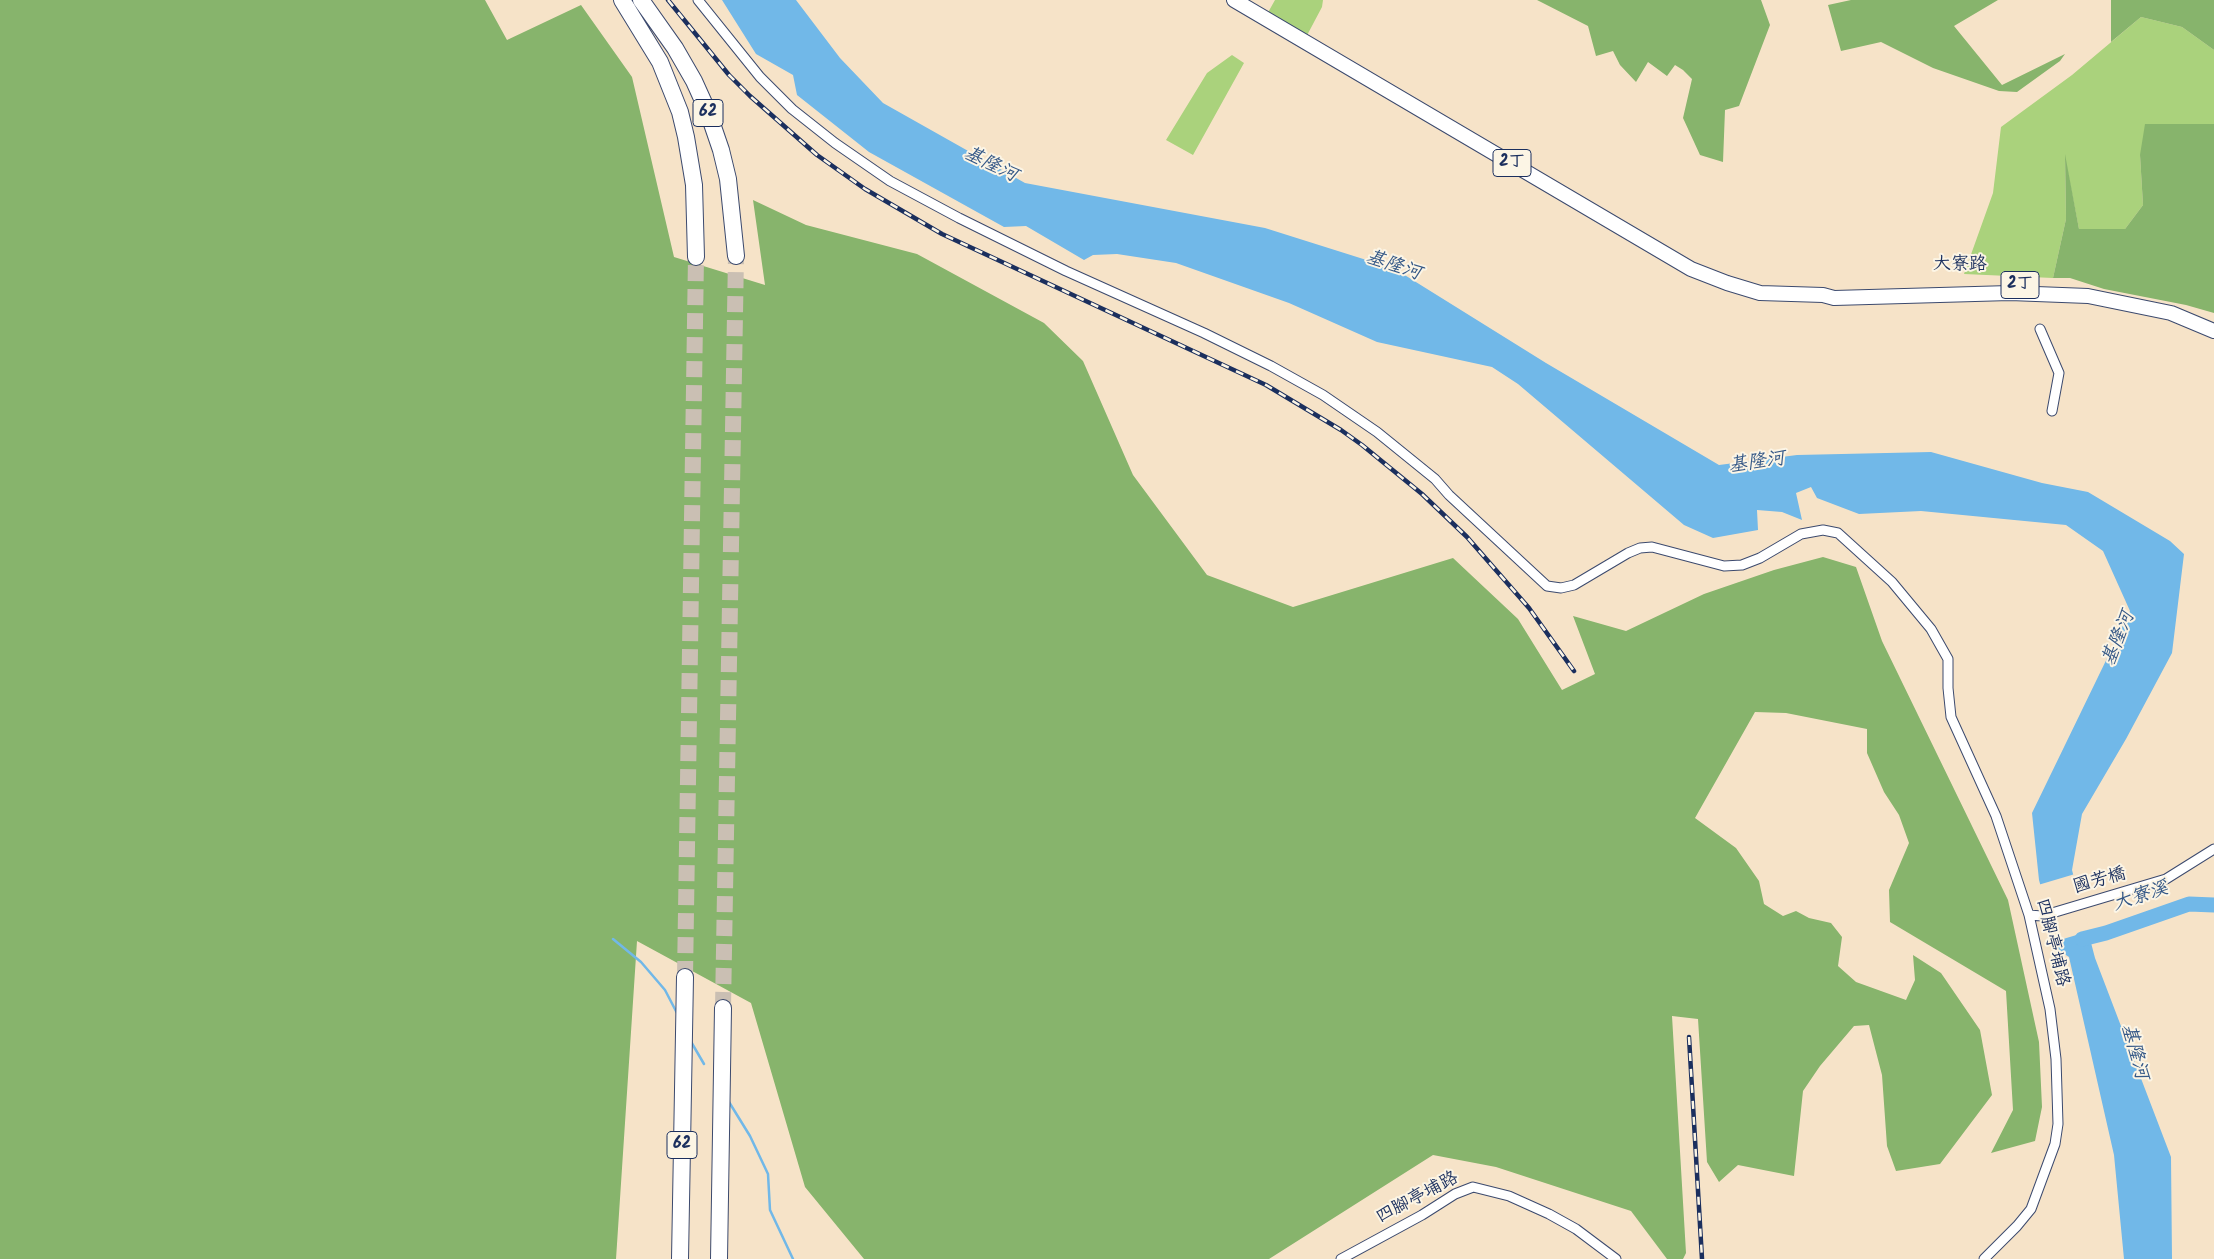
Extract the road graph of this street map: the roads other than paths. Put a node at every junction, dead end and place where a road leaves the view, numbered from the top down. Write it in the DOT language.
graph roads {
  1 [pos="622,0"];
  2 [pos="641,0"];
  3 [pos="698,0"];
  4 [pos="1234,0"];
  5 [pos="736,256"];
  6 [pos="696,257"];
  7 [pos="1823,295"];
  8 [pos="2214,324"];
  9 [pos="2040,330"];
  10 [pos="2214,331"];
  11 [pos="2052,411"];
  12 [pos="2214,849"];
  13 [pos="2029,915"];
  14 [pos="685,977"];
  15 [pos="723,1008"];
  16 [pos="680,1259"];
  17 [pos="720,1259"];
  18 [pos="1341,1259"];
  19 [pos="1616,1259"];
  20 [pos="1984,1259"];
  1 -- 6 [label="highway, 62"];
  2 -- 5 [label="highway, 62"];
  3 -- 13 [label="street, 四腳亭埔路"];
  4 -- 7 [label="main road, 大寮路 / 2丁"];
  7 -- 8 [label="main road, 大寮路 / 2丁"];
  7 -- 10 [label="main road, 大寮路 / 2丁"];
  9 -- 11 [label="street"];
  12 -- 13 [label="street, 國芳橋"];
  13 -- 20 [label="street, 四腳亭埔路"];
  14 -- 16 [label="highway, 62"];
  15 -- 17 [label="highway, 62"];
  18 -- 19 [label="street, 四腳亭埔路"];
}
